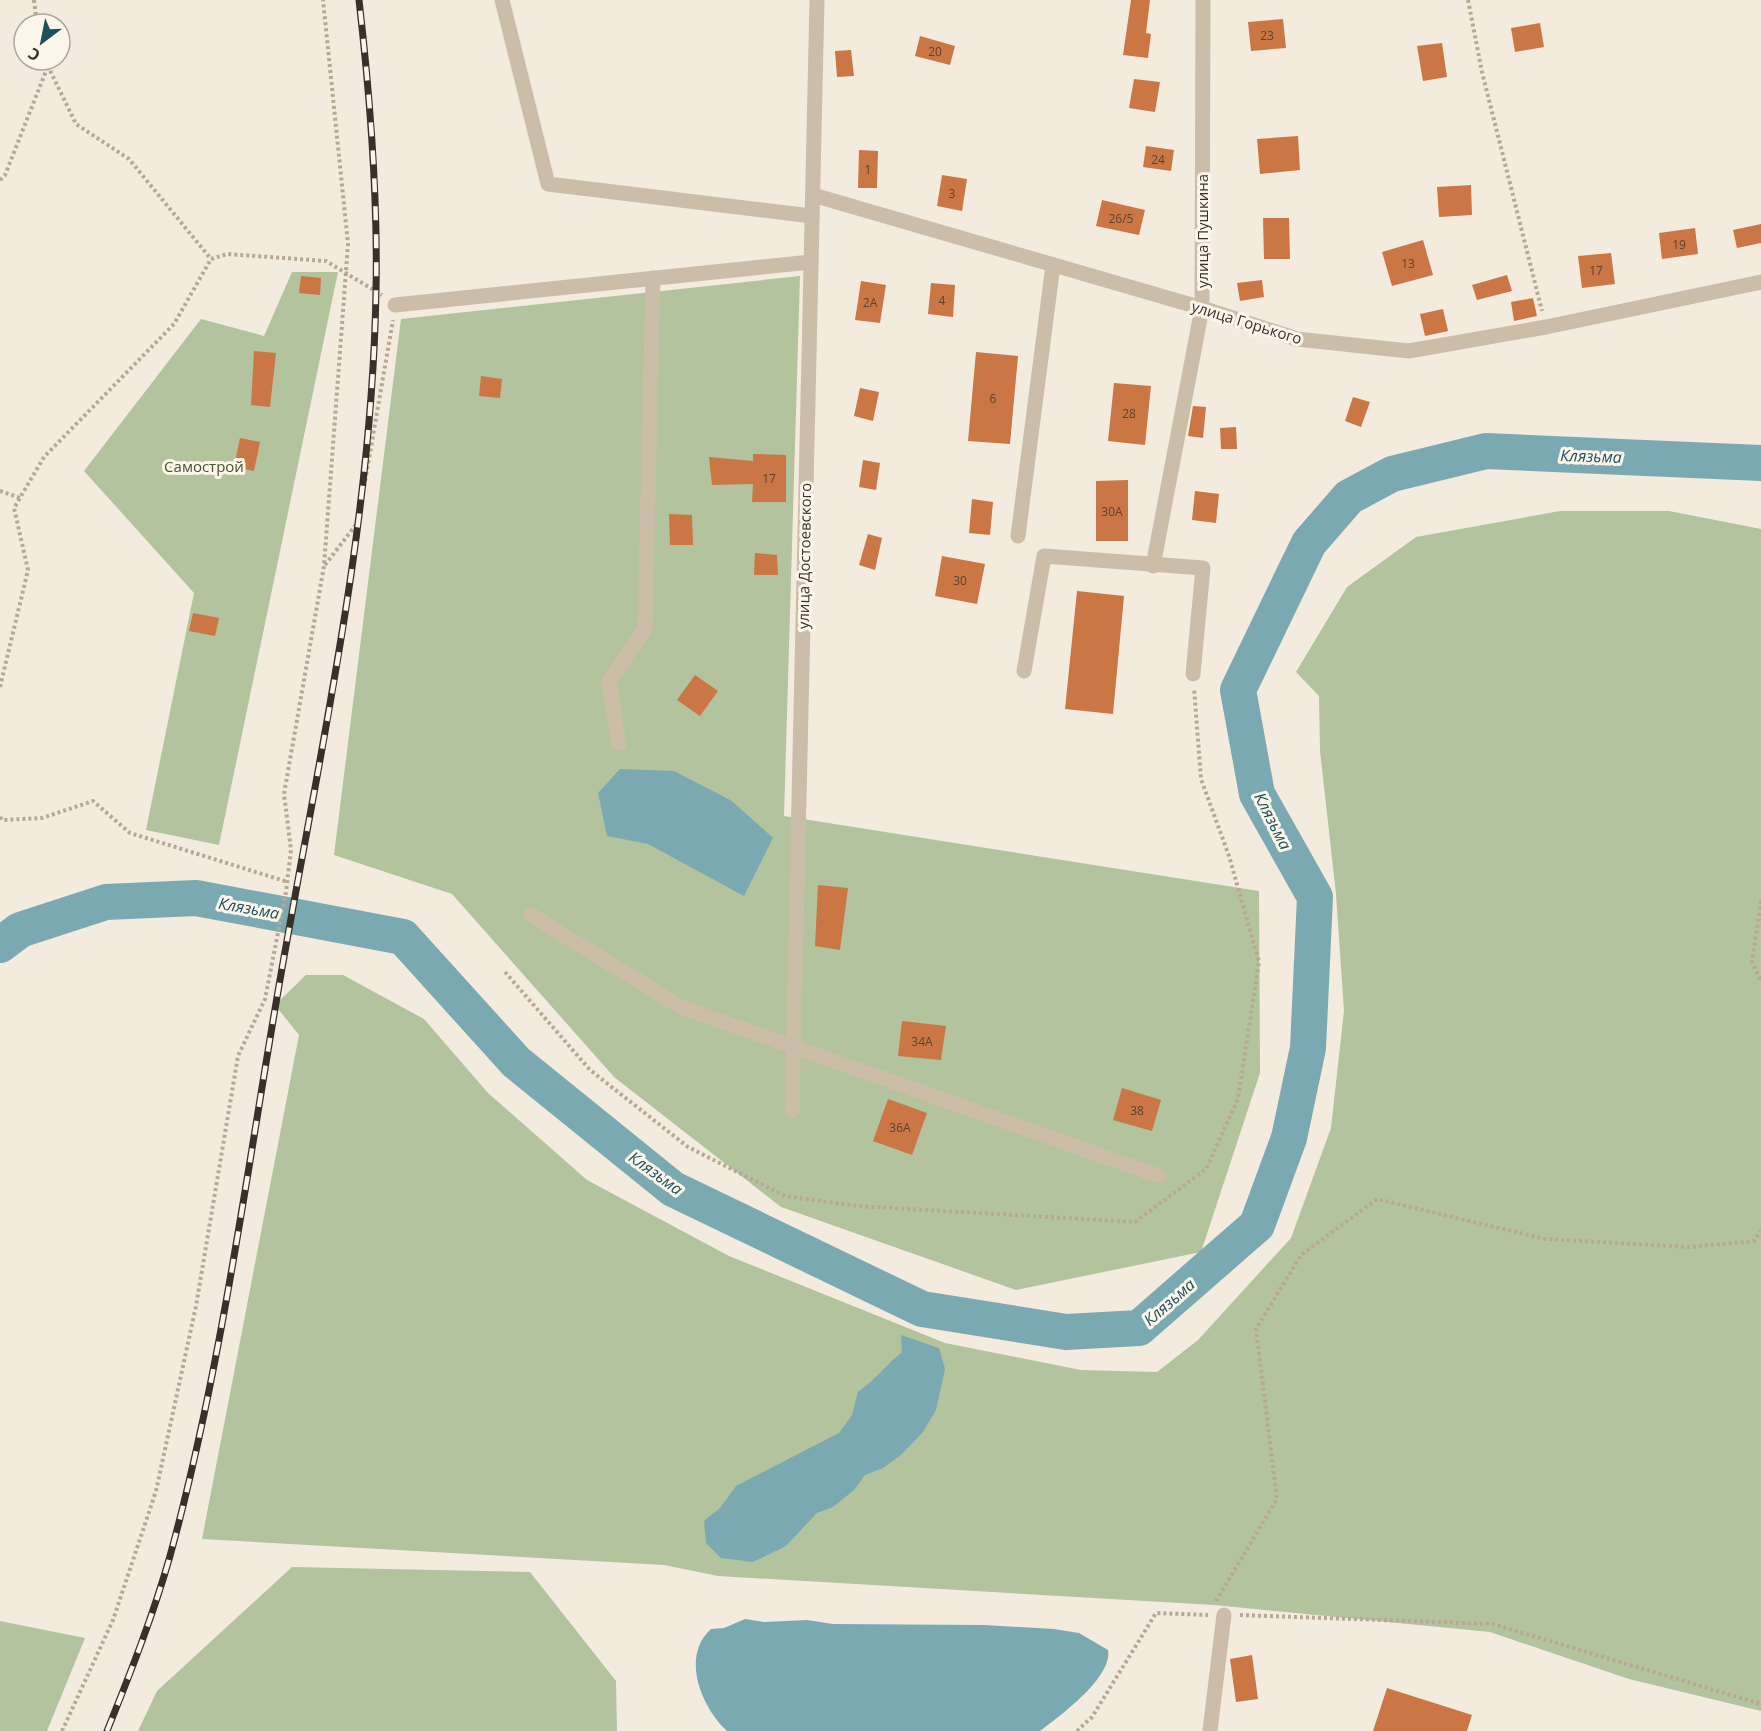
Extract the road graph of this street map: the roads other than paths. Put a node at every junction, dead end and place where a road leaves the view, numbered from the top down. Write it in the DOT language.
graph roads {
  1 [pos="502,0"];
  2 [pos="817,0"];
  3 [pos="1203,0"];
  4 [pos="813,195"];
  5 [pos="812,216"];
  6 [pos="811,262"];
  7 [pos="1053,266"];
  8 [pos="653,278"];
  9 [pos="1761,282"];
  10 [pos="395,305"];
  11 [pos="1202,308"];
  12 [pos="1018,536"];
  13 [pos="1153,566"];
  14 [pos="1024,671"];
  15 [pos="1193,674"];
  16 [pos="619,744"];
  17 [pos="531,915"];
  18 [pos="793,1048"];
  19 [pos="792,1111"];
  20 [pos="1159,1176"];
  21 [pos="1224,1615"];
  22 [pos="1210,1731"];
  1 -- 5 [label="street"];
  2 -- 4 [label="street, улица Достоевского"];
  3 -- 11 [label="street, улица Пушкина"];
  4 -- 5 [label="street, улица Достоевского"];
  4 -- 7 [label="street, улица Горького"];
  5 -- 6 [label="street, улица Достоевского"];
  6 -- 8 [label="street"];
  6 -- 18 [label="street, улица Достоевского"];
  7 -- 11 [label="street, улица Горького"];
  7 -- 12 [label="street"];
  8 -- 10 [label="street"];
  8 -- 16 [label="street"];
  9 -- 11 [label="street, улица Горького"];
  11 -- 13 [label="street, улица Пушкина"];
  13 -- 14 [label="street"];
  13 -- 15 [label="street"];
  17 -- 18 [label="street"];
  18 -- 19 [label="street, улица Достоевского"];
  18 -- 20 [label="street"];
  21 -- 22 [label="street"];
}
